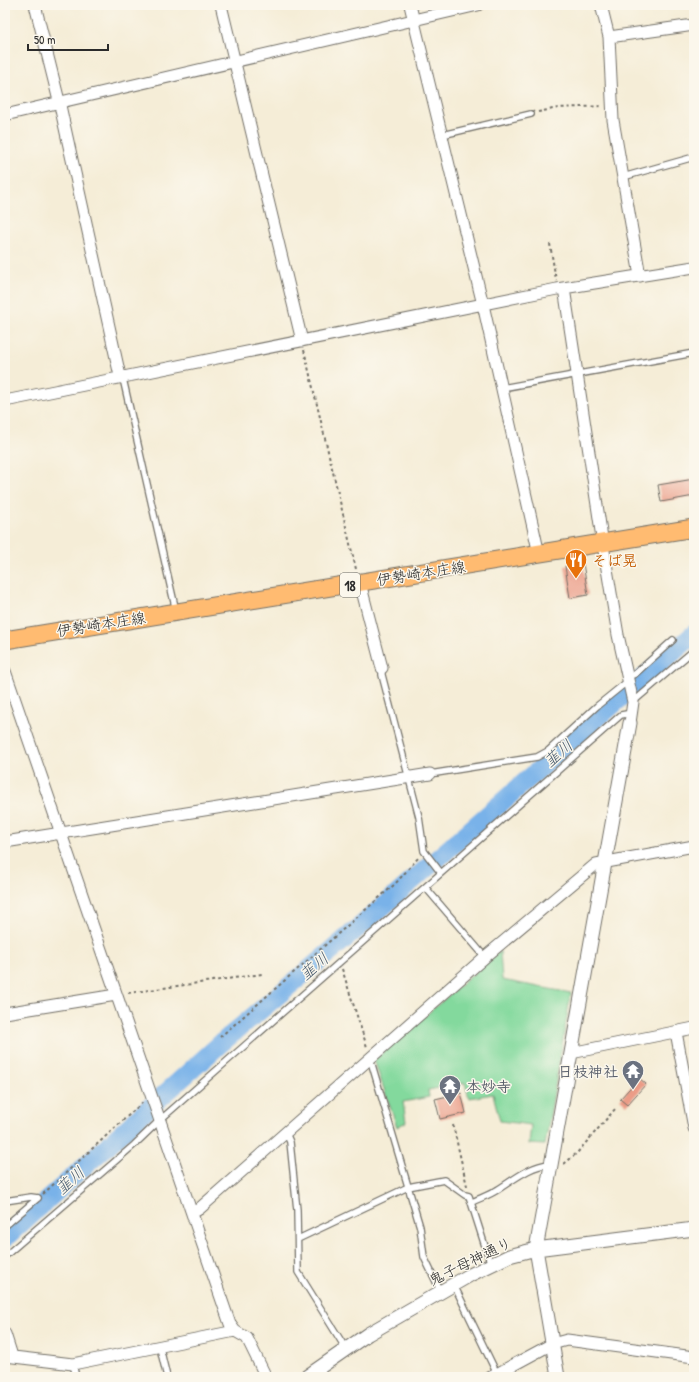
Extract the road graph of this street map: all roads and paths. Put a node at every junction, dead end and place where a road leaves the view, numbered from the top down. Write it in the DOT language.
graph roads {
  1 [pos="35,5"];
  2 [pos="221,5"];
  3 [pos="410,5"];
  4 [pos="478,5"];
  5 [pos="600,5"];
  6 [pos="414,20"];
  7 [pos="694,25"];
  8 [pos="609,37"];
  9 [pos="234,61"];
  10 [pos="59,101"];
  11 [pos="612,106"];
  12 [pos="531,114"];
  13 [pos="5,115"];
  14 [pos="442,136"];
  15 [pos="694,157"];
  16 [pos="623,177"];
  17 [pos="550,244"];
  18 [pos="694,267"];
  19 [pos="640,276"];
  20 [pos="561,288"];
  21 [pos="481,304"];
  22 [pos="302,341"];
  23 [pos="694,353"];
  24 [pos="577,375"];
  25 [pos="120,376"];
  26 [pos="502,388"];
  27 [pos="5,401"];
  28 [pos="694,528"];
  29 [pos="603,543"];
  30 [pos="539,554"];
  31 [pos="360,583"];
  32 [pos="176,612"];
  33 [pos="5,640"];
  34 [pos="673,640"];
  35 [pos="694,650"];
  36 [pos="382,668"];
  37 [pos="5,671"];
  38 [pos="628,679"];
  39 [pos="632,713"];
  40 [pos="430,774"];
  41 [pos="409,778"];
  42 [pos="60,834"];
  43 [pos="5,842"];
  44 [pos="694,846"];
  45 [pos="425,854"];
  46 [pos="604,863"];
  47 [pos="440,872"];
  48 [pos="426,888"];
  49 [pos="485,957"];
  50 [pos="340,963"];
  51 [pos="262,974"];
  52 [pos="116,995"];
  53 [pos="5,1014"];
  54 [pos="694,1028"];
  55 [pos="676,1032"];
  56 [pos="220,1037"];
  57 [pos="570,1053"];
  58 [pos="370,1058"];
  59 [pos="153,1095"];
  60 [pos="616,1108"];
  61 [pos="160,1118"];
  62 [pos="453,1125"];
  63 [pos="694,1128"];
  64 [pos="286,1133"];
  65 [pos="550,1167"];
  66 [pos="408,1187"];
  67 [pos="470,1196"];
  68 [pos="38,1198"];
  69 [pos="5,1201"];
  70 [pos="472,1202"];
  71 [pos="192,1213"];
  72 [pos="5,1226"];
  73 [pos="694,1229"];
  74 [pos="298,1238"];
  75 [pos="536,1249"];
  76 [pos="5,1256"];
  77 [pos="491,1265"];
  78 [pos="454,1284"];
  79 [pos="441,1292"];
  80 [pos="234,1331"];
  81 [pos="5,1334"];
  82 [pos="552,1344"];
  83 [pos="160,1348"];
  84 [pos="346,1348"];
  85 [pos="9,1356"];
  86 [pos="694,1357"];
  87 [pos="73,1364"];
  88 [pos="494,1375"];
  89 [pos="76,1377"];
  90 [pos="167,1377"];
  91 [pos="266,1377"];
  92 [pos="306,1377"];
  93 [pos="558,1377"];
  1 -- 10 [label="street"];
  2 -- 9 [label="street"];
  3 -- 6 [label="street"];
  4 -- 6 [label="street"];
  5 -- 8 [label="street"];
  6 -- 9 [label="street"];
  6 -- 14 [label="street"];
  7 -- 8 [label="street"];
  8 -- 11 [label="street"];
  9 -- 10 [label="street"];
  9 -- 22 [label="street"];
  10 -- 13 [label="street"];
  10 -- 25 [label="street"];
  11 -- 12 [label="path"];
  11 -- 16 [label="street"];
  12 -- 14 [label="lane"];
  14 -- 21 [label="street"];
  15 -- 16 [label="lane"];
  16 -- 19 [label="street"];
  17 -- 20 [label="path"];
  18 -- 19 [label="street"];
  19 -- 20 [label="street"];
  20 -- 21 [label="street"];
  20 -- 24 [label="street"];
  21 -- 22 [label="street"];
  21 -- 26 [label="street"];
  22 -- 25 [label="street"];
  22 -- 31 [label="path"];
  23 -- 24 [label="lane"];
  24 -- 26 [label="lane"];
  24 -- 29 [label="street"];
  25 -- 27 [label="street"];
  25 -- 32 [label="lane"];
  26 -- 30 [label="street"];
  28 -- 29 [label="main road, 伊勢崎本庄線 / 18"];
  29 -- 30 [label="main road, 伊勢崎本庄線 / 18"];
  29 -- 38 [label="street"];
  30 -- 31 [label="main road, 伊勢崎本庄線 / 18"];
  31 -- 32 [label="main road, 伊勢崎本庄線 / 18"];
  31 -- 36 [label="street"];
  32 -- 33 [label="main road, 伊勢崎本庄線 / 18"];
  34 -- 38 [label="lane"];
  35 -- 39 [label="lane"];
  36 -- 41 [label="lane"];
  37 -- 42 [label="street"];
  38 -- 39 [label="street"];
  38 -- 40 [label="lane"];
  39 -- 46 [label="street"];
  39 -- 47 [label="lane"];
  40 -- 41 [label="street"];
  41 -- 42 [label="street"];
  41 -- 45 [label="lane"];
  42 -- 43 [label="street"];
  42 -- 52 [label="street"];
  44 -- 46 [label="street"];
  45 -- 47 [label="lane"];
  45 -- 56 [label="path"];
  46 -- 49 [label="street"];
  46 -- 57 [label="street"];
  47 -- 48 [label="lane"];
  48 -- 49 [label="lane"];
  48 -- 50 [label="lane"];
  49 -- 58 [label="street"];
  50 -- 58 [label="path"];
  50 -- 61 [label="lane"];
  51 -- 52 [label="path"];
  52 -- 53 [label="street"];
  52 -- 59 [label="street"];
  54 -- 55 [label="street"];
  55 -- 57 [label="street"];
  55 -- 63 [label="street"];
  57 -- 65 [label="street"];
  58 -- 64 [label="street"];
  58 -- 66 [label="lane"];
  59 -- 61 [label="street"];
  59 -- 68 [label="path"];
  60 -- 65 [label="path"];
  61 -- 71 [label="street"];
  61 -- 76 [label="lane"];
  62 -- 67 [label="path"];
  64 -- 71 [label="street"];
  64 -- 74 [label="lane"];
  65 -- 70 [label="lane"];
  65 -- 75 [label="street"];
  66 -- 67 [label="lane"];
  66 -- 74 [label="lane"];
  66 -- 79 [label="lane"];
  67 -- 70 [label="lane"];
  68 -- 69 [label="lane"];
  68 -- 72 [label="lane"];
  70 -- 77 [label="lane"];
  71 -- 80 [label="street"];
  73 -- 75 [label="street, 鬼子母神通り"];
  74 -- 84 [label="lane"];
  75 -- 77 [label="street, 鬼子母神通り"];
  75 -- 82 [label="street"];
  77 -- 78 [label="street, 鬼子母神通り"];
  78 -- 79 [label="street, 鬼子母神通り"];
  78 -- 88 [label="lane"];
  79 -- 84 [label="street, 鬼子母神通り"];
  80 -- 83 [label="street"];
  80 -- 91 [label="street"];
  81 -- 85 [label="street"];
  82 -- 86 [label="street"];
  82 -- 88 [label="street"];
  82 -- 93 [label="street"];
  83 -- 87 [label="street"];
  83 -- 90 [label="lane"];
  84 -- 92 [label="street, 鬼子母神通り"];
  85 -- 87 [label="street"];
  87 -- 89 [label="lane"];
}
